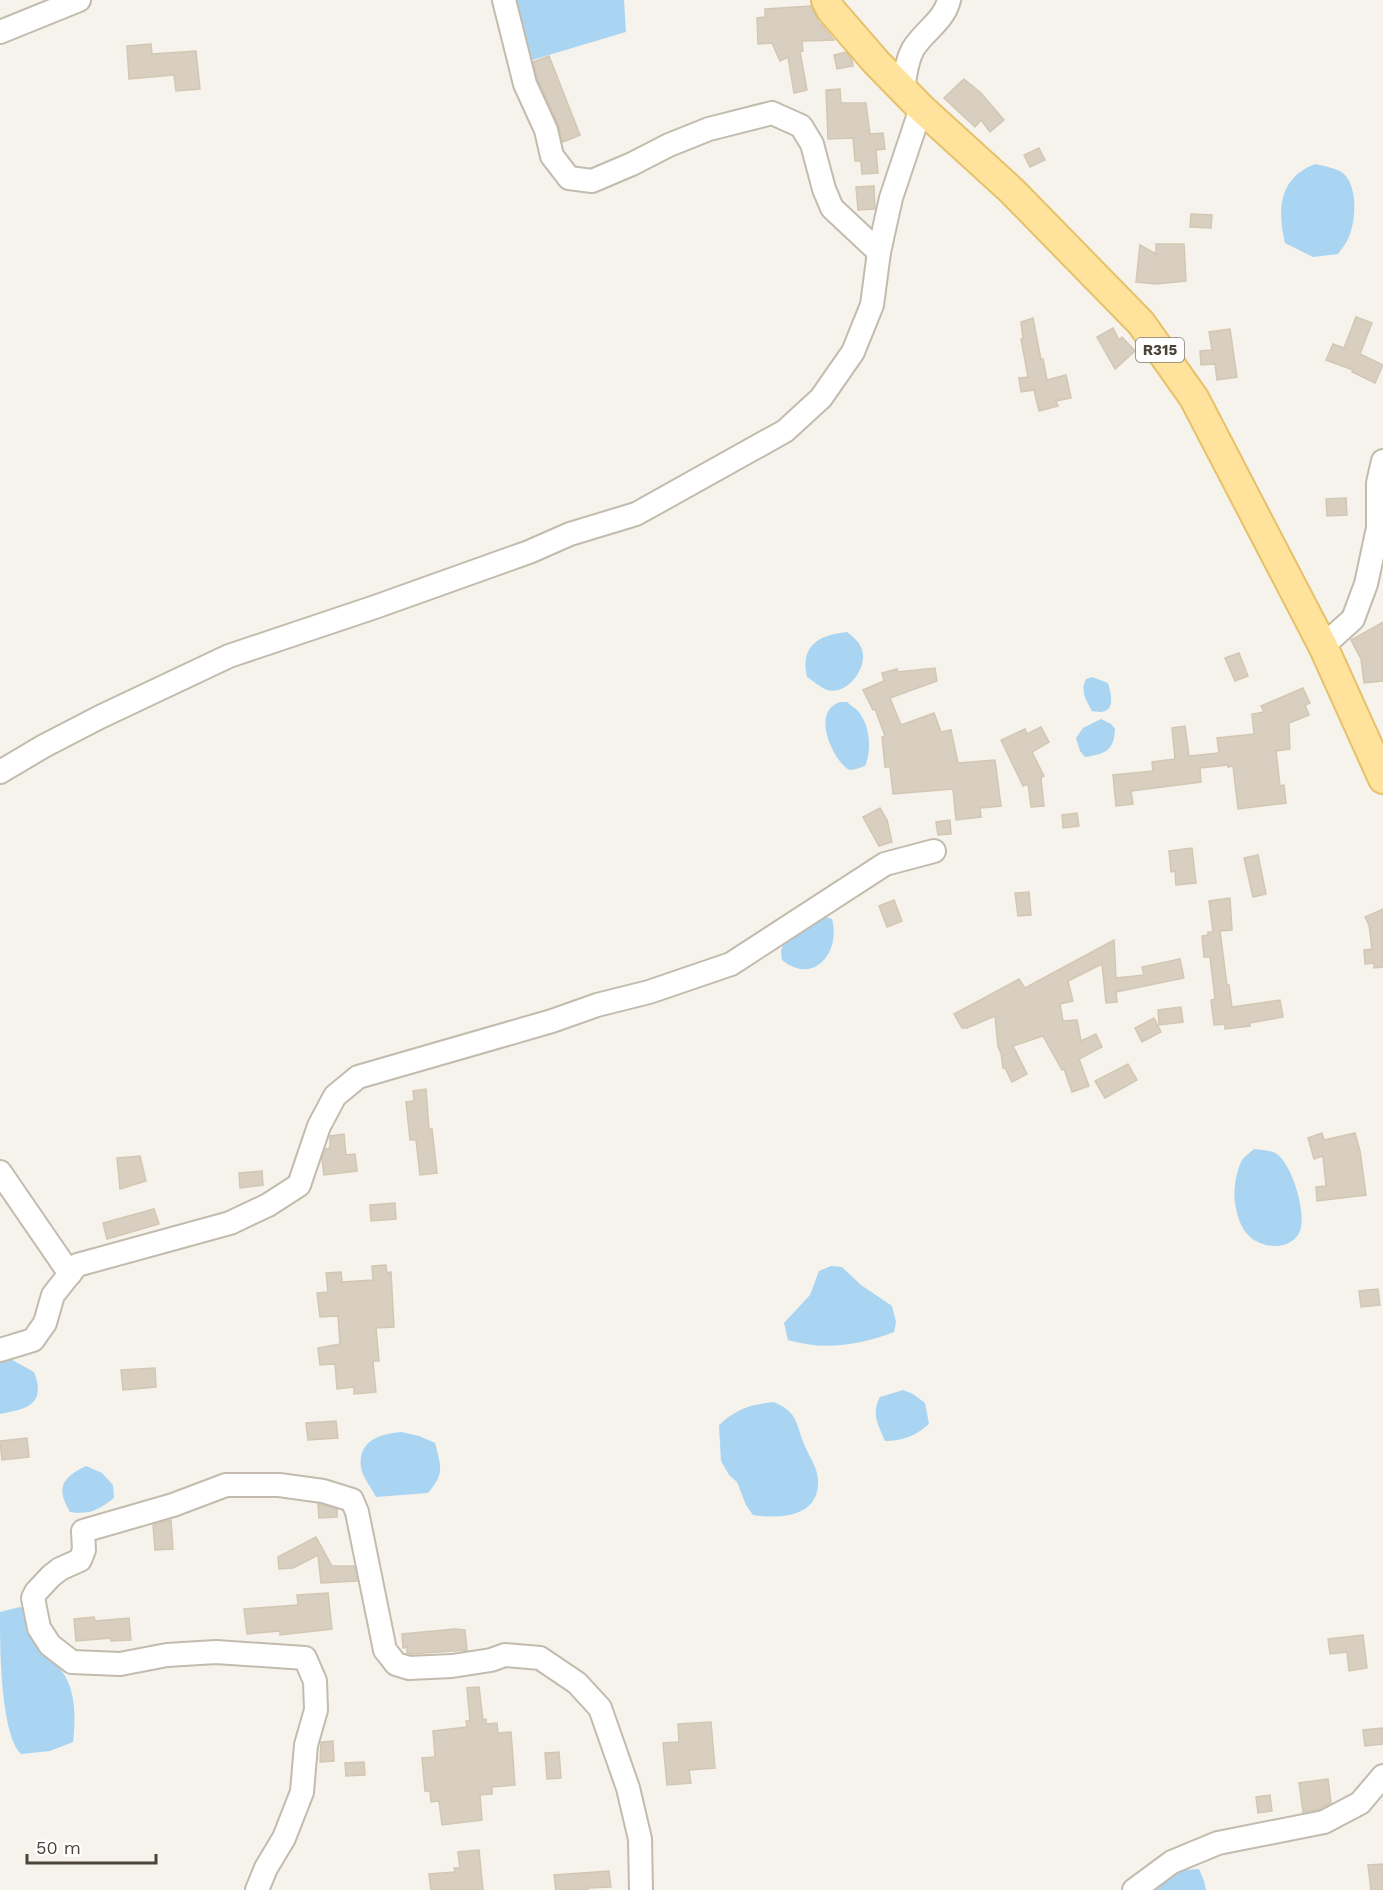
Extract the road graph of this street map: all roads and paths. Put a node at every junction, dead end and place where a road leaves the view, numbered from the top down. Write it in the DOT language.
graph roads {
  1 [pos="79,0"];
  2 [pos="504,0"];
  3 [pos="826,0"];
  4 [pos="949,0"];
  5 [pos="0,32"];
  6 [pos="912,99"];
  7 [pos="879,252"];
  8 [pos="1383,461"];
  9 [pos="1323,646"];
  10 [pos="0,772"];
  11 [pos="1383,779"];
  12 [pos="934,851"];
  13 [pos="0,1172"];
  14 [pos="70,1274"];
  15 [pos="0,1350"];
  16 [pos="1383,1776"];
  17 [pos="257,1890"];
  18 [pos="641,1890"];
  19 [pos="1134,1890"];
  1 -- 5 [label="street"];
  2 -- 7 [label="street"];
  3 -- 6 [label="main road, R315"];
  4 -- 6 [label="street"];
  6 -- 7 [label="street"];
  6 -- 9 [label="main road, R315"];
  7 -- 10 [label="street"];
  8 -- 9 [label="street"];
  9 -- 11 [label="main road, R315"];
  12 -- 14 [label="street"];
  13 -- 14 [label="street"];
  14 -- 15 [label="street"];
  16 -- 19 [label="street"];
  17 -- 18 [label="street"];
}
